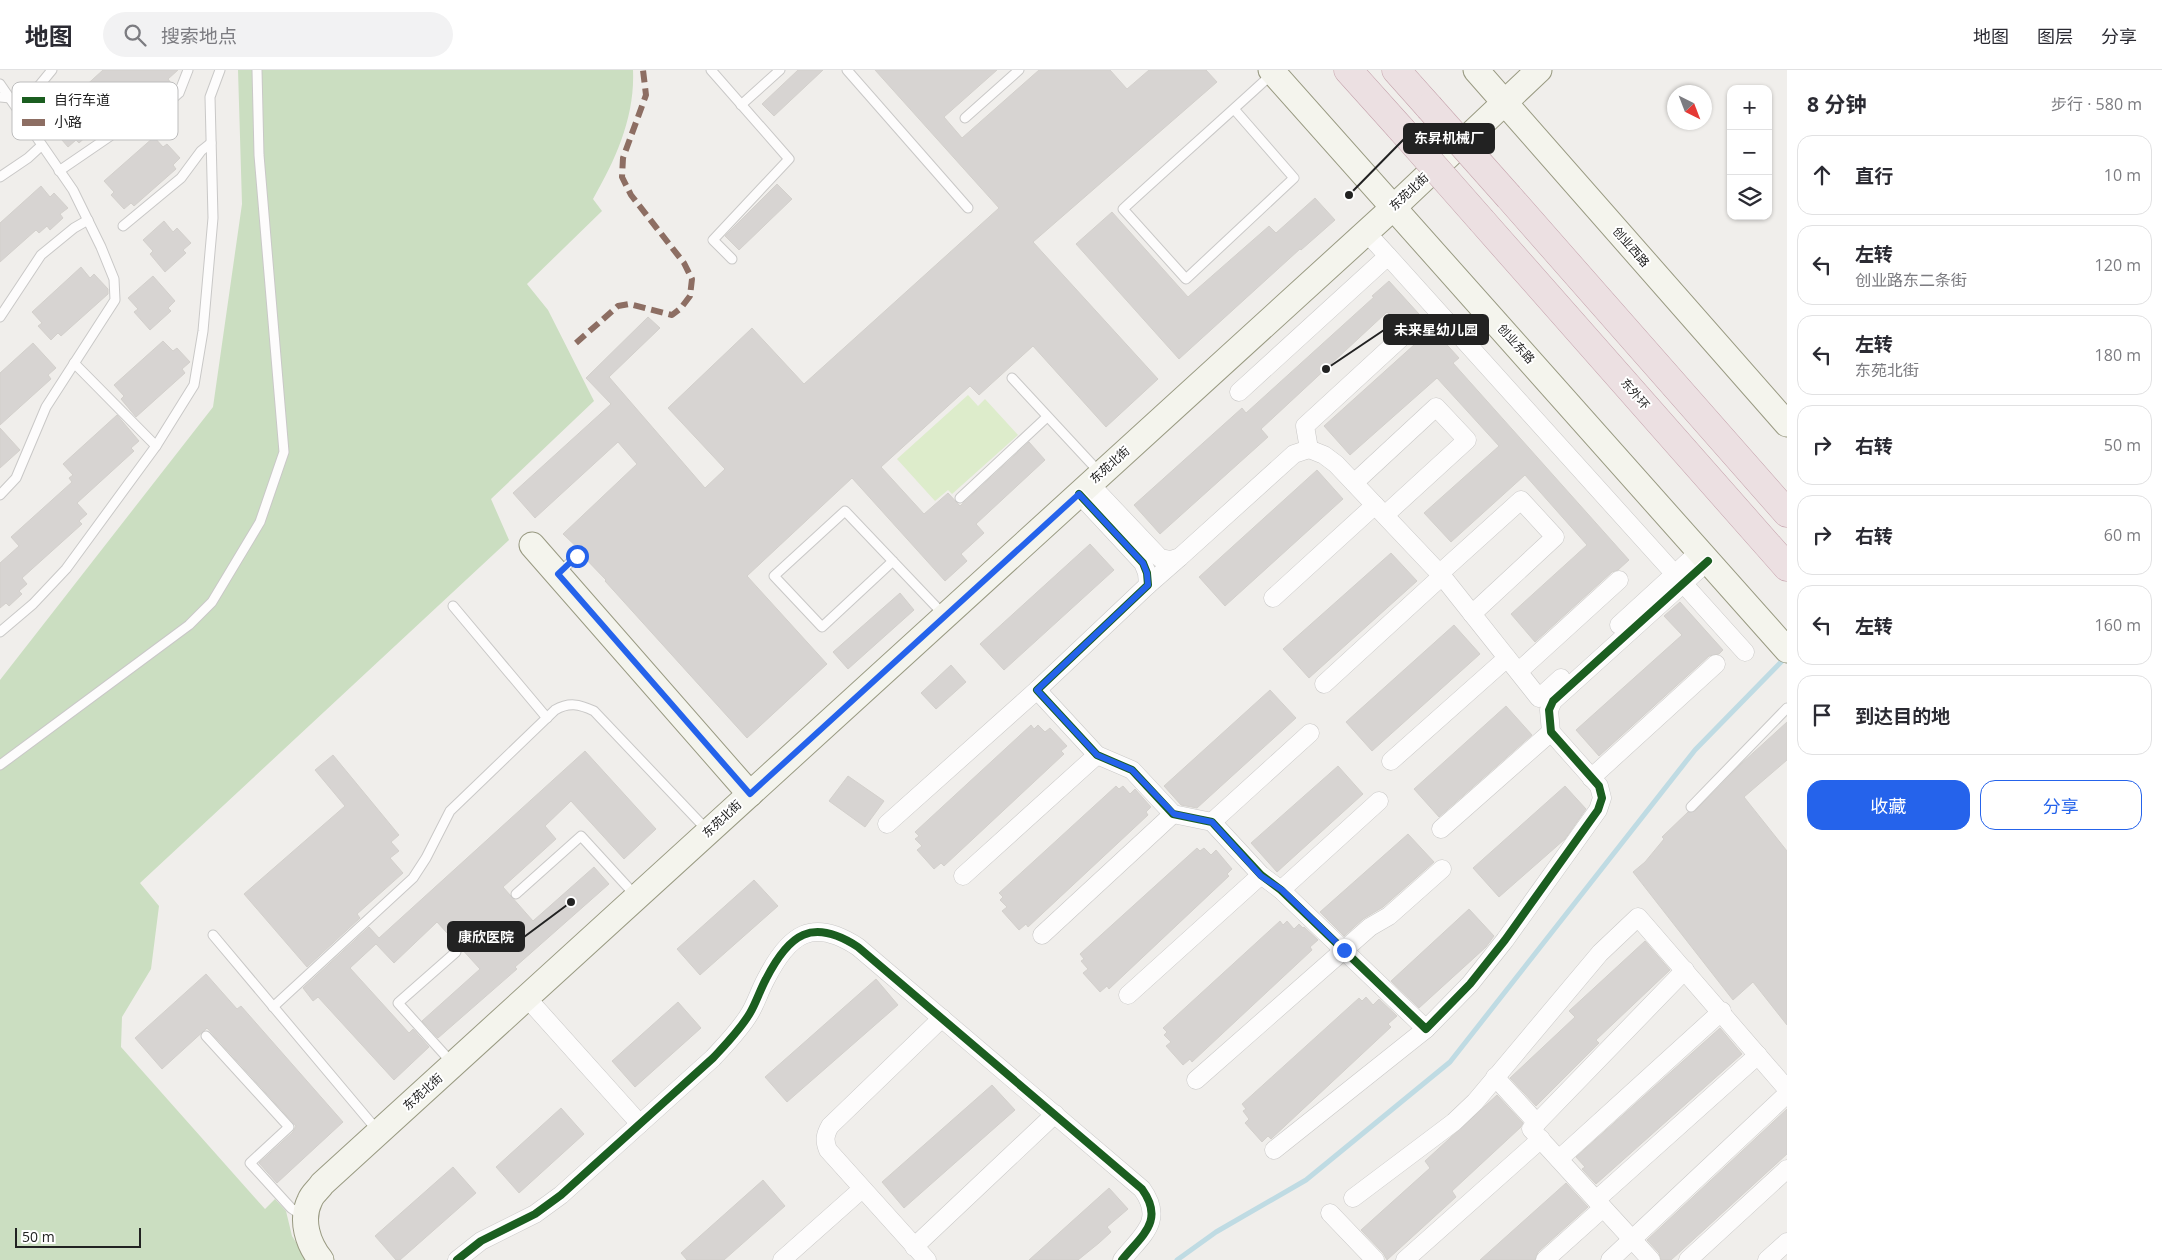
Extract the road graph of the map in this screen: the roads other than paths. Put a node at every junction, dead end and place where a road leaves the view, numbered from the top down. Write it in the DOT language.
graph roads {
  1 [pos="52,70"];
  2 [pos="188,70"];
  3 [pos="220,70"];
  4 [pos="257,70"];
  5 [pos="710,70"];
  6 [pos="780,70"];
  7 [pos="847,70"];
  8 [pos="1019,70"];
  9 [pos="1348,70"];
  10 [pos="1396,70"];
  11 [pos="1476,70"];
  12 [pos="1540,70"];
  13 [pos="1272,71"];
  14 [pos="42,82"];
  15 [pos="0,84"];
  16 [pos="178,94"];
  17 [pos="4,98"];
  18 [pos="1504,102"];
  19 [pos="741,105"];
  20 [pos="12,108"];
  21 [pos="1234,109"];
  22 [pos="965,118"];
  23 [pos="36,140"];
  24 [pos="104,140"];
  25 [pos="212,143"];
  26 [pos="41,146"];
  27 [pos="59,171"];
  28 [pos="0,177"];
  29 [pos="1394,206"];
  30 [pos="968,208"];
  31 [pos="88,220"];
  32 [pos="123,226"];
  33 [pos="1366,232"];
  34 [pos="1388,256"];
  35 [pos="732,259"];
  36 [pos="0,317"];
  37 [pos="1403,336"];
  38 [pos="74,363"];
  39 [pos="1012,378"];
  40 [pos="1239,392"];
  41 [pos="1047,417"];
  42 [pos="1787,424"];
  43 [pos="156,446"];
  44 [pos="1309,449"];
  45 [pos="1354,483"];
  46 [pos="1090,484"];
  47 [pos="0,495"];
  48 [pos="960,498"];
  49 [pos="1380,510"];
  50 [pos="1787,513"];
  51 [pos="532,545"];
  52 [pos="577,556"];
  53 [pos="1180,556"];
  54 [pos="1704,556"];
  55 [pos="893,562"];
  56 [pos="1787,567"];
  57 [pos="558,574"];
  58 [pos="1440,575"];
  59 [pos="1679,578"];
  60 [pos="1619,580"];
  61 [pos="1148,585"];
  62 [pos="1273,598"];
  63 [pos="453,606"];
  64 [pos="1472,614"];
  65 [pos="945,616"];
  66 [pos="0,632"];
  67 [pos="1787,650"];
  68 [pos="1745,652"];
  69 [pos="1513,664"];
  70 [pos="1716,664"];
  71 [pos="1324,684"];
  72 [pos="1037,690"];
  73 [pos="1544,704"];
  74 [pos="1787,708"];
  75 [pos="547,718"];
  76 [pos="1551,732"];
  77 [pos="1310,733"];
  78 [pos="1097,755"];
  79 [pos="1392,761"];
  80 [pos="0,765"];
  81 [pos="1591,778"];
  82 [pos="750,794"];
  83 [pos="1379,801"];
  84 [pos="1691,807"];
  85 [pos="1174,814"];
  86 [pos="1212,822"];
  87 [pos="887,824"];
  88 [pos="1441,829"];
  89 [pos="709,832"];
  90 [pos="1442,870"];
  91 [pos="963,876"];
  92 [pos="1261,876"];
  93 [pos="1282,890"];
  94 [pos="516,894"];
  95 [pos="637,897"];
  96 [pos="213,935"];
  97 [pos="1042,935"];
  98 [pos="1344,950"];
  99 [pos="456,952"];
  100 [pos="1684,970"];
  101 [pos="1128,995"];
  102 [pos="527,998"];
  103 [pos="273,1007"];
  104 [pos="1722,1012"];
  105 [pos="942,1018"];
  106 [pos="1426,1029"];
  107 [pos="206,1036"];
  108 [pos="1758,1055"];
  109 [pos="453,1065"];
  110 [pos="1495,1077"];
  111 [pos="1196,1080"];
  112 [pos="1787,1089"];
  113 [pos="1787,1094"];
  114 [pos="1055,1114"];
  115 [pos="640,1124"];
  116 [pos="1539,1131"];
  117 [pos="379,1132"];
  118 [pos="1274,1150"];
  119 [pos="1559,1159"];
  120 [pos="1787,1169"];
  121 [pos="862,1189"];
  122 [pos="1353,1198"];
  123 [pos="1600,1204"];
  124 [pos="1330,1213"];
  125 [pos="306,1219"];
  126 [pos="1632,1239"];
  127 [pos="1787,1242"];
  128 [pos="914,1247"];
  129 [pos="1692,1259"];
  130 [pos="321,1260"];
  131 [pos="457,1260"];
  132 [pos="782,1260"];
  133 [pos="926,1260"];
  134 [pos="1122,1260"];
  135 [pos="1376,1260"];
  136 [pos="1405,1260"];
  137 [pos="1545,1260"];
  138 [pos="1610,1260"];
  139 [pos="1651,1260"];
  140 [pos="1767,1260"];
  1 -- 14 [label="lane"];
  2 -- 16 [label="lane"];
  3 -- 25 [label="lane"];
  4 -- 80 [label="lane"];
  5 -- 19 [label="lane"];
  6 -- 19 [label="lane"];
  7 -- 30 [label="lane"];
  8 -- 22 [label="lane"];
  9 -- 56 [label="highway, 东外环, bridge"];
  10 -- 50 [label="highway, bridge"];
  11 -- 18 [label="main road, 创业西路"];
  12 -- 18 [label="main road, 东苑北街"];
  13 -- 21 [label="lane"];
  13 -- 29 [label="main road, 创业东路"];
  15 -- 17 [label="lane"];
  17 -- 20 [label="lane"];
  18 -- 29 [label="main road, 东苑北街"];
  18 -- 42 [label="main road, 创业西路"];
  19 -- 35 [label="lane"];
  21 -- 21 [label="lane"];
  23 -- 26 [label="lane"];
  24 -- 27 [label="lane"];
  25 -- 32 [label="lane"];
  25 -- 43 [label="lane"];
  26 -- 27 [label="lane"];
  26 -- 28 [label="lane"];
  27 -- 31 [label="lane"];
  29 -- 33 [label="main road, 东苑北街"];
  29 -- 54 [label="main road, 创业东路"];
  31 -- 36 [label="lane"];
  31 -- 38 [label="lane"];
  33 -- 34 [label="street"];
  33 -- 46 [label="main road, 东苑北街"];
  34 -- 40 [label="street"];
  34 -- 59 [label="street"];
  37 -- 44 [label="street"];
  38 -- 43 [label="lane"];
  38 -- 47 [label="lane"];
  39 -- 41 [label="lane"];
  41 -- 46 [label="lane"];
  41 -- 48 [label="lane"];
  43 -- 66 [label="lane"];
  44 -- 45 [label="street"];
  44 -- 53 [label="street"];
  45 -- 49 [label="street"];
  45 -- 49 [label="street"];
  46 -- 53 [label="street"];
  46 -- 61 [label="street"];
  46 -- 65 [label="main road, 东苑北街"];
  49 -- 58 [label="street"];
  49 -- 62 [label="street"];
  51 -- 57 [label="main road"];
  52 -- 57 [label="lane"];
  53 -- 61 [label="street"];
  54 -- 59 [label="street"];
  54 -- 67 [label="main road, 创业东路"];
  55 -- 55 [label="lane"];
  55 -- 65 [label="lane"];
  57 -- 82 [label="main road"];
  58 -- 64 [label="street"];
  58 -- 64 [label="street"];
  58 -- 71 [label="street"];
  59 -- 68 [label="street"];
  59 -- 73 [label="street"];
  60 -- 69 [label="street"];
  61 -- 72 [label="street"];
  63 -- 75 [label="lane"];
  64 -- 69 [label="street"];
  65 -- 82 [label="main road, 东苑北街"];
  69 -- 73 [label="street"];
  69 -- 79 [label="street"];
  70 -- 81 [label="street"];
  72 -- 78 [label="street"];
  72 -- 87 [label="street"];
  73 -- 76 [label="street"];
  74 -- 84 [label="lane"];
  75 -- 89 [label="lane"];
  75 -- 103 [label="lane"];
  76 -- 81 [label="street"];
  76 -- 88 [label="street"];
  77 -- 86 [label="street"];
  78 -- 85 [label="street"];
  78 -- 91 [label="street"];
  81 -- 106 [label="street"];
  82 -- 89 [label="main road, 东苑北街"];
  83 -- 93 [label="street"];
  85 -- 86 [label="street"];
  85 -- 97 [label="street"];
  86 -- 92 [label="street"];
  89 -- 95 [label="main road, 东苑北街"];
  90 -- 98 [label="street"];
  92 -- 93 [label="street"];
  92 -- 101 [label="street"];
  93 -- 98 [label="street"];
  94 -- 95 [label="lane"];
  95 -- 102 [label="main road, 东苑北街"];
  96 -- 103 [label="lane"];
  98 -- 106 [label="street"];
  98 -- 111 [label="street"];
  99 -- 109 [label="lane"];
  100 -- 104 [label="street"];
  100 -- 110 [label="street"];
  100 -- 116 [label="street"];
  102 -- 109 [label="main road, 东苑北街"];
  102 -- 115 [label="street"];
  103 -- 117 [label="lane"];
  104 -- 108 [label="street"];
  104 -- 119 [label="street"];
  105 -- 114 [label="street"];
  105 -- 115 [label="street"];
  105 -- 121 [label="street"];
  106 -- 118 [label="street"];
  107 -- 125 [label="lane"];
  108 -- 112 [label="street"];
  108 -- 123 [label="street"];
  109 -- 117 [label="main road, 东苑北街"];
  110 -- 116 [label="street"];
  110 -- 122 [label="street"];
  113 -- 126 [label="street"];
  114 -- 128 [label="street"];
  114 -- 134 [label="street"];
  115 -- 131 [label="street"];
  116 -- 119 [label="street"];
  116 -- 136 [label="street"];
  117 -- 125 [label="main road, 东苑北街"];
  119 -- 123 [label="street"];
  120 -- 129 [label="street"];
  121 -- 128 [label="street"];
  121 -- 132 [label="street"];
  123 -- 126 [label="street"];
  123 -- 137 [label="street"];
  124 -- 135 [label="street"];
  125 -- 130 [label="main road"];
  126 -- 138 [label="street"];
  126 -- 139 [label="street"];
  127 -- 140 [label="street"];
  128 -- 133 [label="street"];
}
